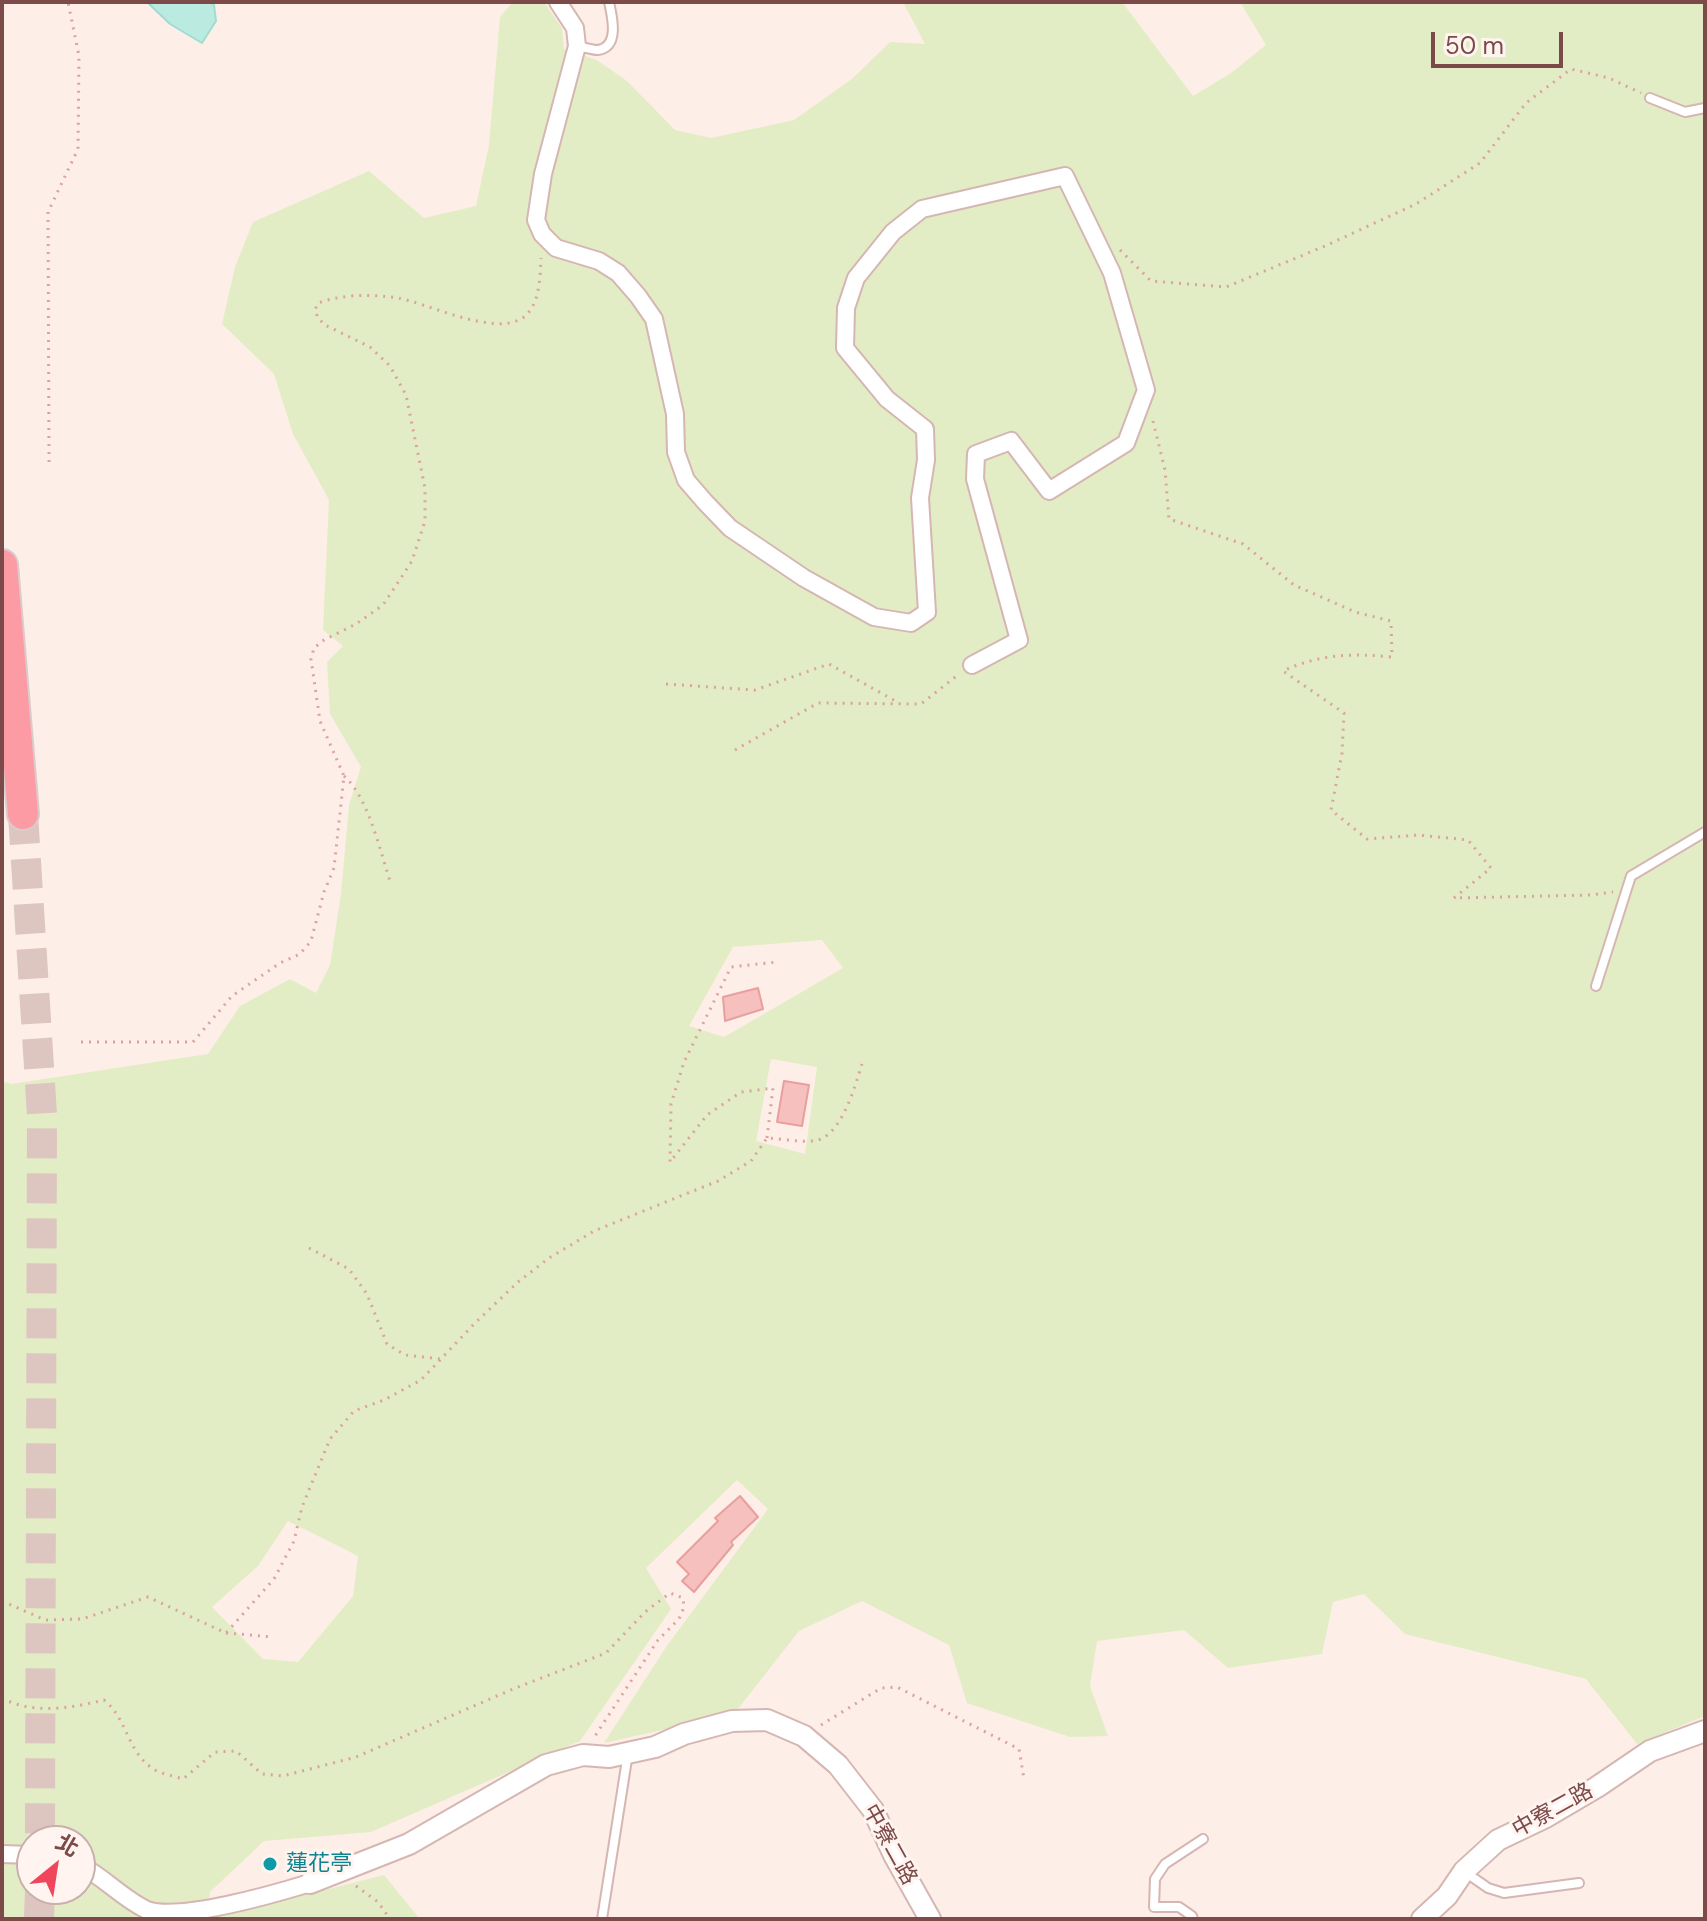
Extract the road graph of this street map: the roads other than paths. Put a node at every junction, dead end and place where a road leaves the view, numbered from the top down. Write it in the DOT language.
graph roads {
  1 [pos="558,2"];
  2 [pos="609,2"];
  3 [pos="577,46"];
  4 [pos="1650,98"];
  5 [pos="1705,108"];
  6 [pos="2,565"];
  7 [pos="972,665"];
  8 [pos="23,814"];
  9 [pos="1705,832"];
  10 [pos="1596,986"];
  11 [pos="1705,1731"];
  12 [pos="629,1752"];
  13 [pos="1203,1839"];
  14 [pos="1464,1871"];
  15 [pos="96,1876"];
  16 [pos="310,1883"];
  17 [pos="1579,1883"];
  18 [pos="602,1919"];
  19 [pos="930,1919"];
  20 [pos="1193,1919"];
  21 [pos="1422,1919"];
  1 -- 3 [label="street"];
  2 -- 3 [label="lane"];
  3 -- 7 [label="street"];
  4 -- 5 [label="lane"];
  6 -- 8 [label="highway"];
  9 -- 10 [label="lane"];
  11 -- 14 [label="street, 中寮二路"];
  12 -- 16 [label="street, 中寮二路"];
  12 -- 18 [label="lane"];
  12 -- 19 [label="street, 中寮二路"];
  13 -- 20 [label="lane"];
  14 -- 17 [label="lane"];
  14 -- 21 [label="street, 中寮二路"];
  15 -- 16 [label="street"];
}
